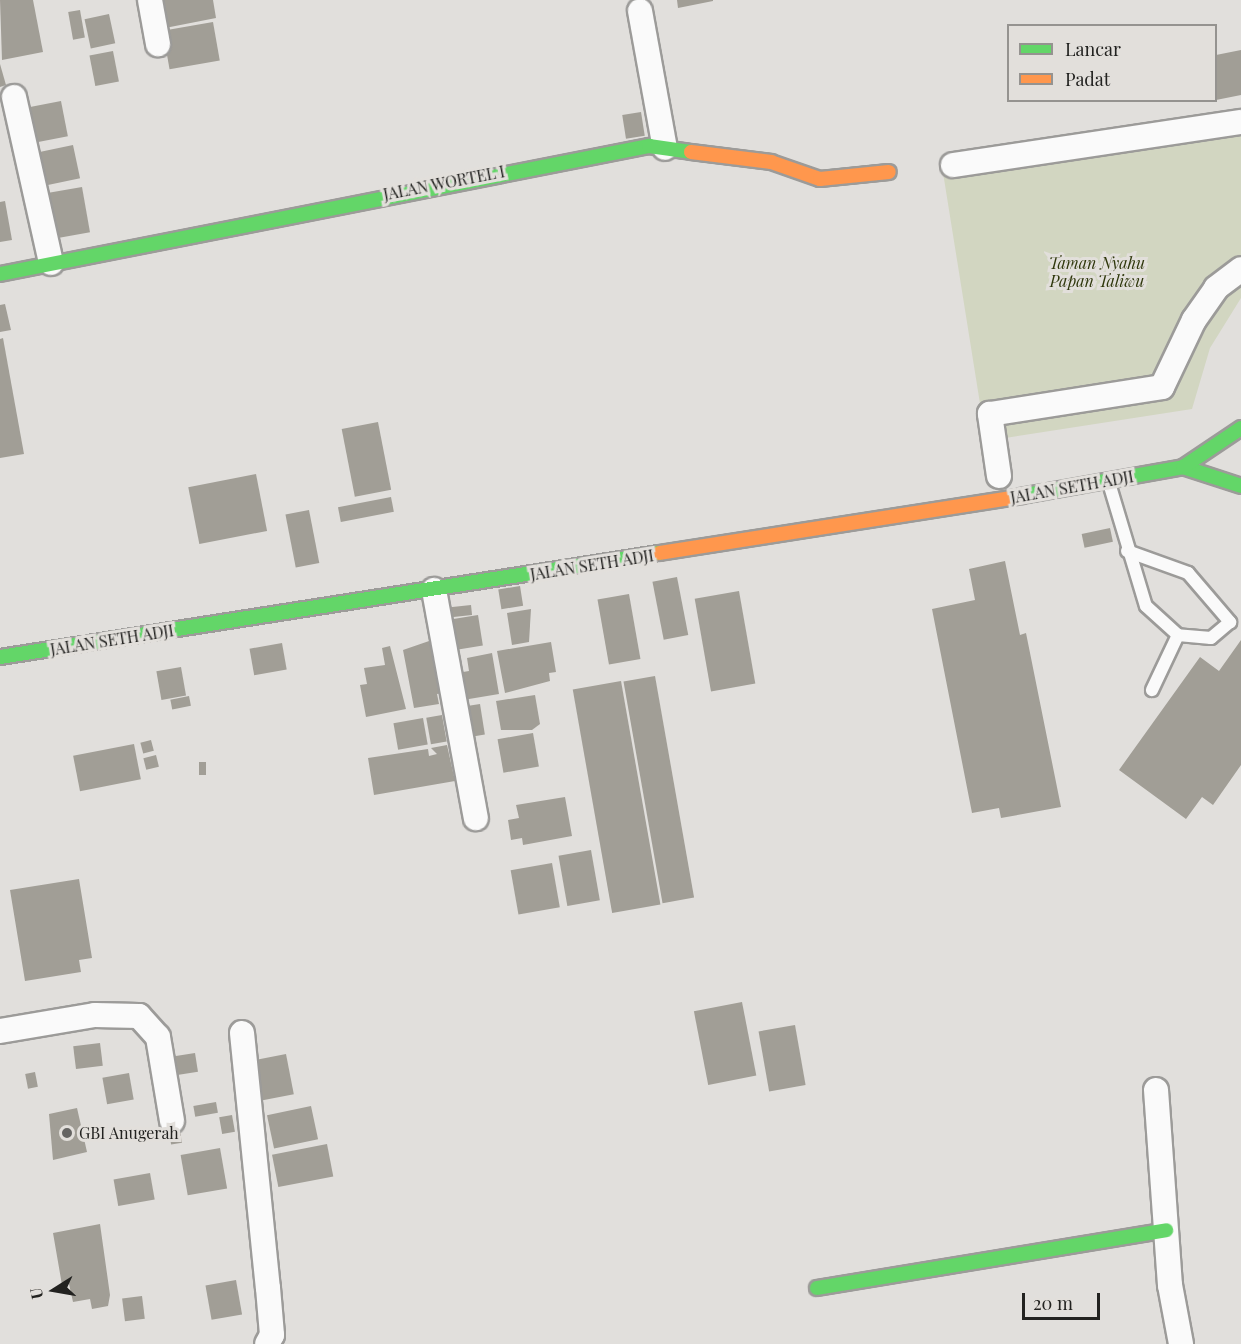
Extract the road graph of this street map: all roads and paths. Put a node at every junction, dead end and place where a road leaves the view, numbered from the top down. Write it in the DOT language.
graph roads {
  1 [pos="150,0"];
  2 [pos="640,11"];
  3 [pos="158,44"];
  4 [pos="14,97"];
  5 [pos="1241,122"];
  6 [pos="665,148"];
  7 [pos="953,165"];
  8 [pos="889,172"];
  9 [pos="51,263"];
  10 [pos="1241,269"];
  11 [pos="0,274"];
  12 [pos="1241,428"];
  13 [pos="1183,466"];
  14 [pos="999,476"];
  15 [pos="1109,482"];
  16 [pos="1241,486"];
  17 [pos="1127,551"];
  18 [pos="434,590"];
  19 [pos="1178,635"];
  20 [pos="0,657"];
  21 [pos="1152,690"];
  22 [pos="476,818"];
  23 [pos="0,1030"];
  24 [pos="242,1033"];
  25 [pos="1156,1090"];
  26 [pos="172,1121"];
  27 [pos="1166,1230"];
  28 [pos="817,1288"];
  29 [pos="267,1344"];
  30 [pos="1181,1344"];
  1 -- 3 [label="street"];
  2 -- 6 [label="street"];
  4 -- 9 [label="street"];
  5 -- 7 [label="street"];
  6 -- 8 [label="street, JALAN WORTEL I"];
  6 -- 9 [label="street, JALAN WORTEL I"];
  9 -- 11 [label="street, JALAN WORTEL I"];
  10 -- 14 [label="street"];
  12 -- 13 [label="street"];
  13 -- 15 [label="street, JALAN SETH ADJI"];
  13 -- 16 [label="street"];
  15 -- 17 [label="lane"];
  15 -- 18 [label="street, JALAN SETH ADJI"];
  17 -- 19 [label="lane"];
  17 -- 19 [label="lane"];
  18 -- 20 [label="street, JALAN SETH ADJI"];
  18 -- 22 [label="street"];
  19 -- 21 [label="lane"];
  23 -- 26 [label="street"];
  24 -- 29 [label="street"];
  25 -- 27 [label="street"];
  27 -- 28 [label="street"];
  27 -- 30 [label="street"];
}
